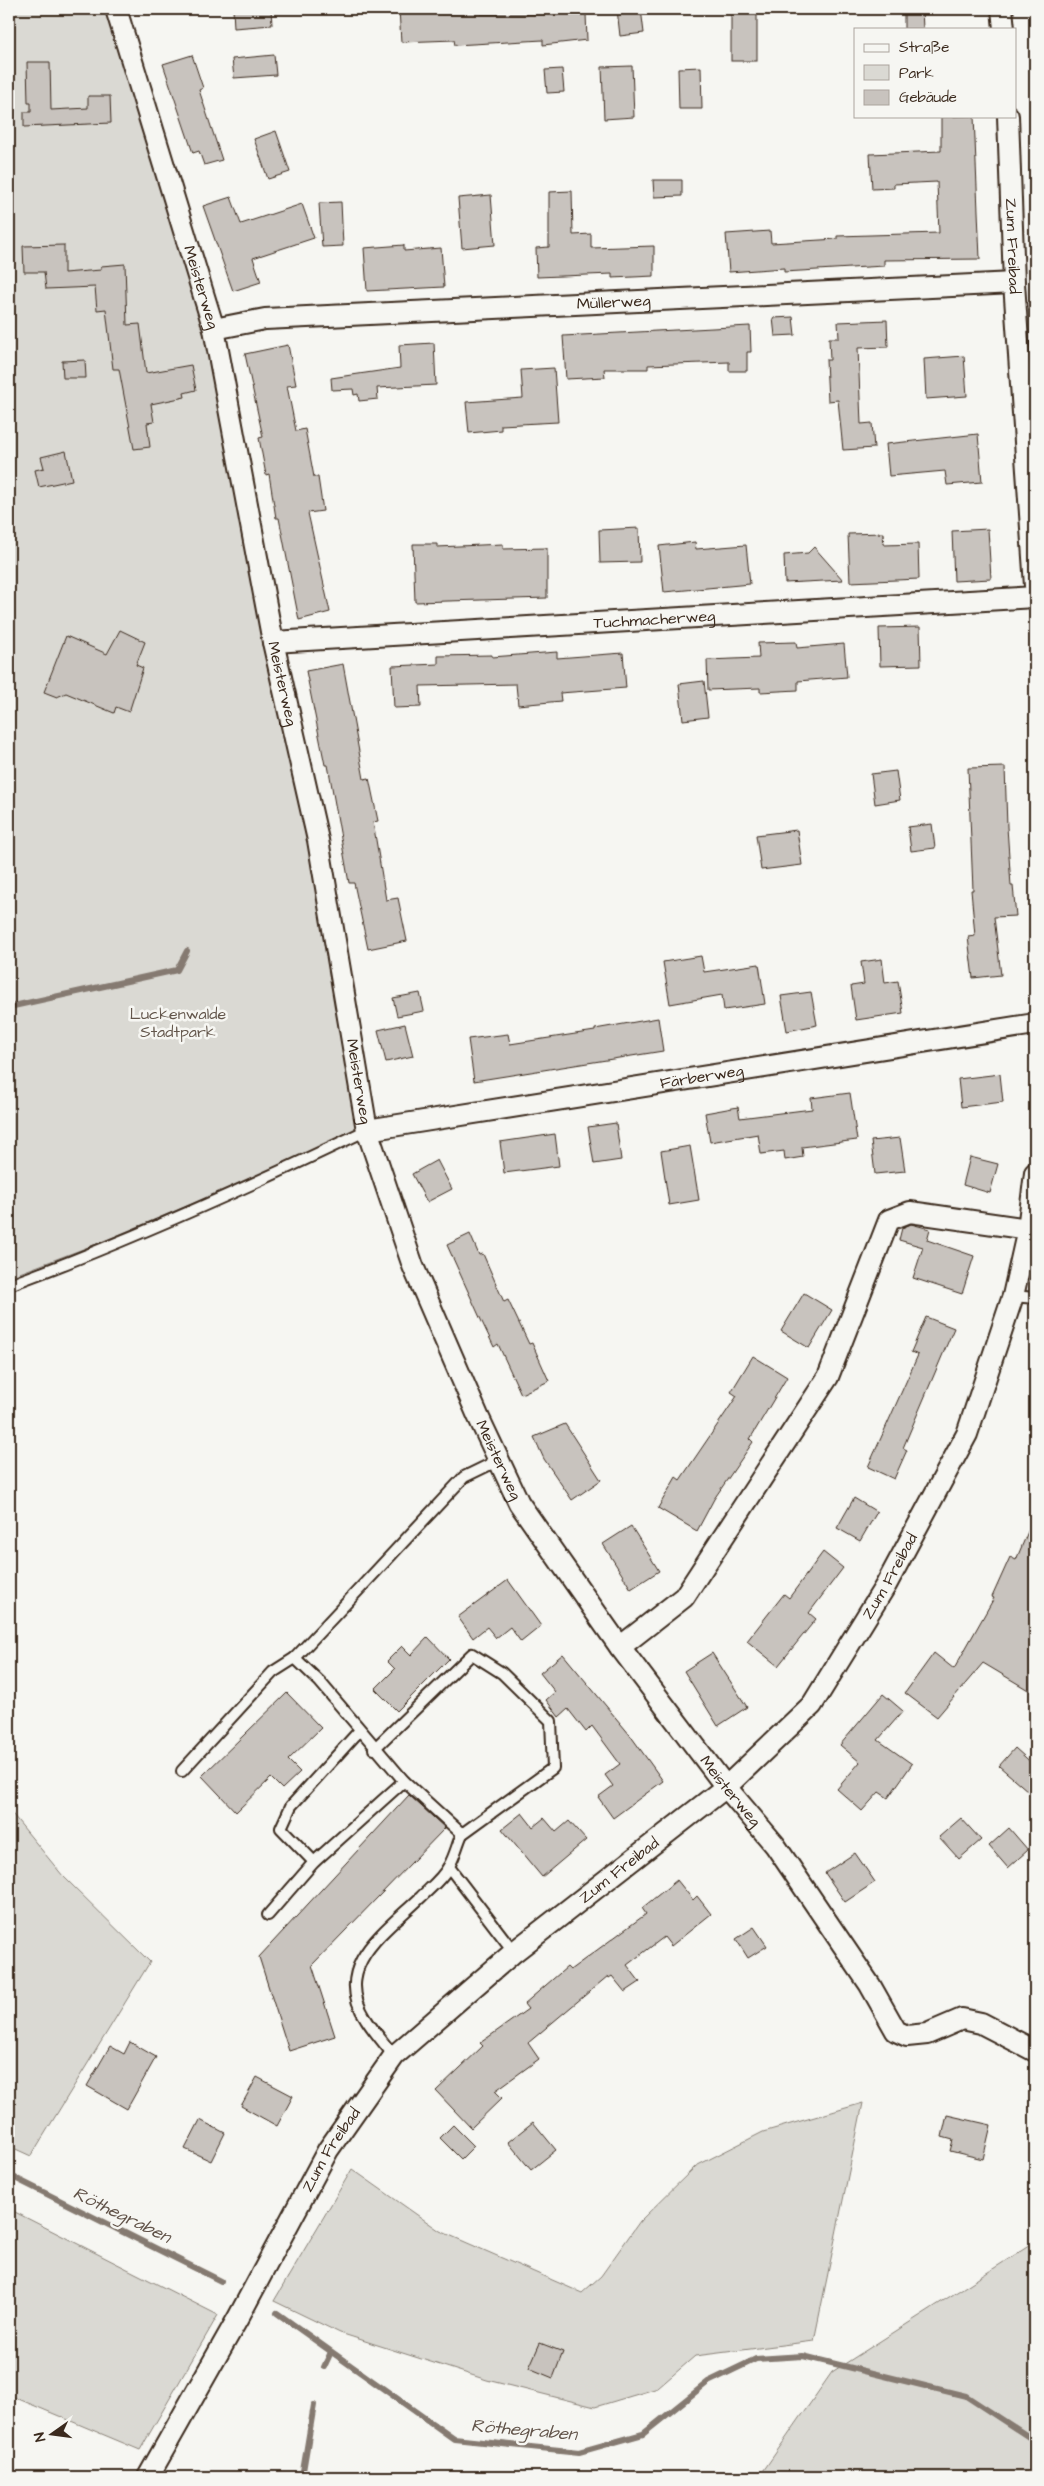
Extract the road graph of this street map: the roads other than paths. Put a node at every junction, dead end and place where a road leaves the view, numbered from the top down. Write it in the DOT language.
graph roads {
  1 [pos="116,9"];
  2 [pos="1002,9"];
  3 [pos="1004,28"];
  4 [pos="1008,118"];
  5 [pos="1014,284"];
  6 [pos="214,329"];
  7 [pos="1035,586"];
  8 [pos="1035,597"];
  9 [pos="274,642"];
  10 [pos="1035,1024"];
  11 [pos="367,1130"];
  12 [pos="1035,1173"];
  13 [pos="1028,1229"];
  14 [pos="9,1286"];
  15 [pos="1013,1296"];
  16 [pos="1035,1298"];
  17 [pos="499,1460"];
  18 [pos="620,1647"];
  19 [pos="294,1658"];
  20 [pos="360,1730"];
  21 [pos="374,1749"];
  22 [pos="182,1771"];
  23 [pos="404,1781"];
  24 [pos="726,1788"];
  25 [pos="462,1834"];
  26 [pos="314,1862"];
  27 [pos="449,1867"];
  28 [pos="268,1915"];
  29 [pos="514,1952"];
  30 [pos="1035,2051"];
  31 [pos="394,2056"];
  32 [pos="148,2477"];
  1 -- 6 [label="street, Meisterweg"];
  2 -- 3 [label="street"];
  4 -- 5 [label="street, Zum Freibad"];
  5 -- 6 [label="street, Müllerweg"];
  5 -- 7 [label="street, Zum Freibad"];
  6 -- 9 [label="street, Meisterweg"];
  8 -- 9 [label="street, Tuchmacherweg"];
  9 -- 11 [label="street, Meisterweg"];
  10 -- 11 [label="street, Färberweg"];
  11 -- 14 [label="lane"];
  11 -- 17 [label="street, Meisterweg"];
  12 -- 13 [label="street, Zum Freibad"];
  13 -- 15 [label="street, Zum Freibad"];
  13 -- 18 [label="street"];
  15 -- 16 [label="lane"];
  15 -- 24 [label="street, Zum Freibad"];
  17 -- 18 [label="street, Meisterweg"];
  17 -- 19 [label="lane"];
  18 -- 24 [label="street, Meisterweg"];
  19 -- 20 [label="lane"];
  19 -- 22 [label="lane"];
  20 -- 21 [label="lane"];
  20 -- 26 [label="lane"];
  21 -- 23 [label="lane"];
  21 -- 25 [label="lane"];
  23 -- 25 [label="lane"];
  23 -- 26 [label="lane"];
  24 -- 29 [label="street, Zum Freibad"];
  24 -- 30 [label="street, Meisterweg"];
  25 -- 27 [label="lane"];
  26 -- 28 [label="lane"];
  27 -- 29 [label="lane"];
  27 -- 31 [label="lane"];
  29 -- 31 [label="street, Zum Freibad"];
  31 -- 32 [label="street, Zum Freibad"];
}
